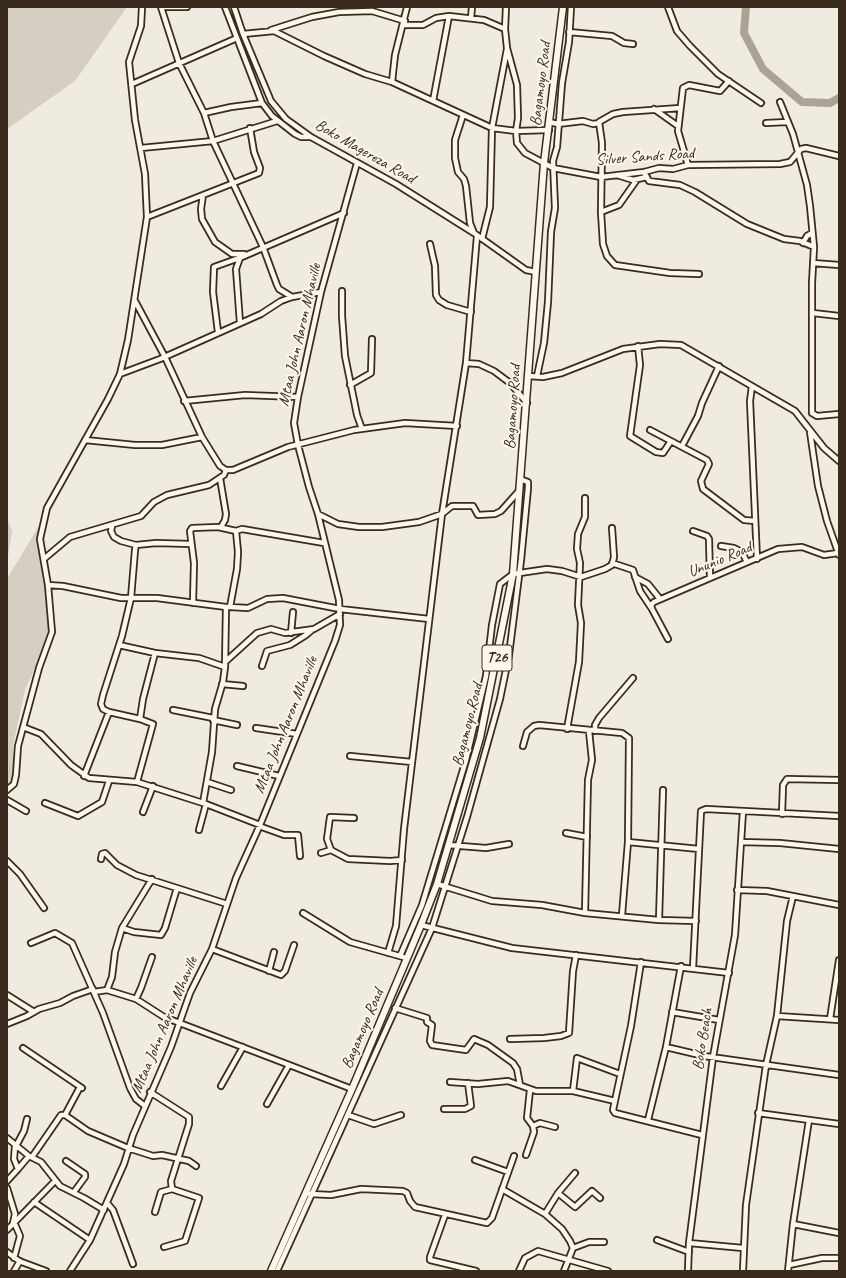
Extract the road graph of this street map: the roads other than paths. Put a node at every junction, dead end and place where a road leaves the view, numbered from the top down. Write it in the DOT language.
graph roads {
  1 [pos="142,7"];
  2 [pos="187,7"];
  3 [pos="225,7"];
  4 [pos="234,7"];
  5 [pos="407,7"];
  6 [pos="472,7"];
  7 [pos="506,7"];
  8 [pos="563,7"];
  9 [pos="571,7"];
  10 [pos="668,7"];
  11 [pos="359,9"];
  12 [pos="449,16"];
  13 [pos="471,18"];
  14 [pos="404,23"];
  15 [pos="505,29"];
  16 [pos="270,30"];
  17 [pos="569,32"];
  18 [pos="243,34"];
  19 [pos="237,38"];
  20 [pos="633,44"];
  21 [pos="507,48"];
  22 [pos="179,63"];
  23 [pos="729,81"];
  24 [pos="392,82"];
  25 [pos="132,84"];
  26 [pos="432,101"];
  27 [pos="780,102"];
  28 [pos="262,103"];
  29 [pos="761,103"];
  30 [pos="680,108"];
  31 [pos="654,109"];
  32 [pos="204,113"];
  33 [pos="463,115"];
  34 [pos="277,121"];
  35 [pos="549,122"];
  36 [pos="787,122"];
  37 [pos="599,123"];
  38 [pos="766,123"];
  39 [pos="558,124"];
  40 [pos="678,126"];
  41 [pos="250,128"];
  42 [pos="492,128"];
  43 [pos="548,130"];
  44 [pos="516,131"];
  45 [pos="311,137"];
  46 [pos="213,141"];
  47 [pos="141,148"];
  48 [pos="797,155"];
  49 [pos="839,156"];
  50 [pos="357,163"];
  51 [pos="544,163"];
  52 [pos="688,165"];
  53 [pos="554,168"];
  54 [pos="644,172"];
  55 [pos="616,174"];
  56 [pos="601,177"];
  57 [pos="647,177"];
  58 [pos="636,181"];
  59 [pos="232,182"];
  60 [pos="202,195"];
  61 [pos="344,212"];
  62 [pos="601,212"];
  63 [pos="147,217"];
  64 [pos="812,233"];
  65 [pos="476,235"];
  66 [pos="482,239"];
  67 [pos="803,243"];
  68 [pos="430,244"];
  69 [pos="263,247"];
  70 [pos="814,247"];
  71 [pos="250,253"];
  72 [pos="240,258"];
  73 [pos="813,263"];
  74 [pos="839,265"];
  75 [pos="536,272"];
  76 [pos="699,274"];
  77 [pos="342,291"];
  78 [pos="321,292"];
  79 [pos="292,297"];
  80 [pos="135,300"];
  81 [pos="471,312"];
  82 [pos="813,313"];
  83 [pos="839,316"];
  84 [pos="240,323"];
  85 [pos="218,332"];
  86 [pos="372,339"];
  87 [pos="638,346"];
  88 [pos="165,357"];
  89 [pos="466,363"];
  90 [pos="719,366"];
  91 [pos="120,374"];
  92 [pos="528,376"];
  93 [pos="537,376"];
  94 [pos="350,385"];
  95 [pos="752,386"];
  96 [pos="298,397"];
  97 [pos="184,400"];
  98 [pos="527,403"];
  99 [pos="812,413"];
  100 [pos="839,414"];
  101 [pos="804,420"];
  102 [pos="457,426"];
  103 [pos="362,429"];
  104 [pos="650,430"];
  105 [pos="810,431"];
  106 [pos="202,437"];
  107 [pos="85,440"];
  108 [pos="671,441"];
  109 [pos="298,445"];
  110 [pos="682,446"];
  111 [pos="839,461"];
  112 [pos="226,470"];
  113 [pos="220,478"];
  114 [pos="520,479"];
  115 [pos="518,492"];
  116 [pos="585,498"];
  117 [pos="318,514"];
  118 [pos="442,514"];
  119 [pos="755,521"];
  120 [pos="112,526"];
  121 [pos="221,527"];
  122 [pos="612,528"];
  123 [pos="236,531"];
  124 [pos="693,531"];
  125 [pos="324,543"];
  126 [pos="191,544"];
  127 [pos="136,545"];
  128 [pos="721,546"];
  129 [pos="839,554"];
  130 [pos="44,558"];
  131 [pos="757,558"];
  132 [pos="747,562"];
  133 [pos="612,563"];
  134 [pos="516,574"];
  135 [pos="580,577"];
  136 [pos="636,577"];
  137 [pos="710,578"];
  138 [pos="48,585"];
  139 [pos="131,598"];
  140 [pos="660,599"];
  141 [pos="193,603"];
  142 [pos="228,607"];
  143 [pos="652,609"];
  144 [pos="340,611"];
  145 [pos="293,612"];
  146 [pos="429,619"];
  147 [pos="312,630"];
  148 [pos="291,633"];
  149 [pos="668,639"];
  150 [pos="119,645"];
  151 [pos="155,653"];
  152 [pos="225,665"];
  153 [pos="262,666"];
  154 [pos="633,678"];
  155 [pos="222,684"];
  156 [pos="243,686"];
  157 [pos="481,699"];
  158 [pos="488,701"];
  159 [pos="173,710"];
  160 [pos="109,712"];
  161 [pos="140,719"];
  162 [pos="213,719"];
  163 [pos="238,725"];
  164 [pos="23,727"];
  165 [pos="256,728"];
  166 [pos="567,729"];
  167 [pos="589,731"];
  168 [pos="595,731"];
  169 [pos="297,734"];
  170 [pos="524,746"];
  171 [pos="350,756"];
  172 [pos="412,762"];
  173 [pos="237,766"];
  174 [pos="84,776"];
  175 [pos="279,776"];
  176 [pos="839,780"];
  177 [pos="108,781"];
  178 [pos="137,782"];
  179 [pos="207,782"];
  180 [pos="153,786"];
  181 [pos="7,790"];
  182 [pos="231,790"];
  183 [pos="663,790"];
  184 [pos="7,800"];
  185 [pos="45,803"];
  186 [pos="205,803"];
  187 [pos="26,811"];
  188 [pos="743,811"];
  189 [pos="143,812"];
  190 [pos="782,814"];
  191 [pos="839,816"];
  192 [pos="354,818"];
  193 [pos="260,826"];
  194 [pos="199,830"];
  195 [pos="566,833"];
  196 [pos="587,837"];
  197 [pos="628,842"];
  198 [pos="741,842"];
  199 [pos="509,844"];
  200 [pos="448,845"];
  201 [pos="660,846"];
  202 [pos="458,847"];
  203 [pos="700,849"];
  204 [pos="839,849"];
  205 [pos="331,850"];
  206 [pos="321,853"];
  207 [pos="300,856"];
  208 [pos="101,859"];
  209 [pos="402,860"];
  210 [pos="7,861"];
  211 [pos="152,879"];
  212 [pos="437,884"];
  213 [pos="446,887"];
  214 [pos="177,888"];
  215 [pos="737,890"];
  216 [pos="792,896"];
  217 [pos="227,904"];
  218 [pos="839,905"];
  219 [pos="44,908"];
  220 [pos="303,913"];
  221 [pos="585,913"];
  222 [pos="622,915"];
  223 [pos="659,920"];
  224 [pos="696,921"];
  225 [pos="421,925"];
  226 [pos="122,928"];
  227 [pos="432,928"];
  228 [pos="31,943"];
  229 [pos="294,945"];
  230 [pos="212,949"];
  231 [pos="274,952"];
  232 [pos="388,953"];
  233 [pos="576,955"];
  234 [pos="400,956"];
  235 [pos="152,957"];
  236 [pos="408,958"];
  237 [pos="839,960"];
  238 [pos="641,962"];
  239 [pos="681,966"];
  240 [pos="694,968"];
  241 [pos="269,971"];
  242 [pos="729,973"];
  243 [pos="107,990"];
  244 [pos="94,991"];
  245 [pos="7,994"];
  246 [pos="136,999"];
  247 [pos="395,1008"];
  248 [pos="34,1012"];
  249 [pos="672,1012"];
  250 [pos="777,1016"];
  251 [pos="830,1019"];
  252 [pos="719,1020"];
  253 [pos="839,1020"];
  254 [pos="179,1023"];
  255 [pos="7,1024"];
  256 [pos="510,1039"];
  257 [pos="666,1047"];
  258 [pos="23,1048"];
  259 [pos="243,1048"];
  260 [pos="713,1057"];
  261 [pos="289,1065"];
  262 [pos="766,1065"];
  263 [pos="620,1074"];
  264 [pos="839,1074"];
  265 [pos="450,1082"];
  266 [pos="468,1083"];
  267 [pos="520,1085"];
  268 [pos="221,1086"];
  269 [pos="352,1089"];
  270 [pos="530,1090"];
  271 [pos="573,1091"];
  272 [pos="150,1092"];
  273 [pos="615,1101"];
  274 [pos="268,1104"];
  275 [pos="145,1106"];
  276 [pos="444,1109"];
  277 [pos="758,1113"];
  278 [pos="65,1115"];
  279 [pos="348,1115"];
  280 [pos="400,1115"];
  281 [pos="26,1119"];
  282 [pos="648,1120"];
  283 [pos="809,1120"];
  284 [pos="839,1124"];
  285 [pos="533,1126"];
  286 [pos="555,1127"];
  287 [pos="702,1135"];
  288 [pos="7,1138"];
  289 [pos="16,1146"];
  290 [pos="128,1148"];
  291 [pos="526,1155"];
  292 [pos="514,1156"];
  293 [pos="31,1157"];
  294 [pos="177,1158"];
  295 [pos="475,1160"];
  296 [pos="66,1161"];
  297 [pos="196,1166"];
  298 [pos="18,1169"];
  299 [pos="508,1172"];
  300 [pos="575,1173"];
  301 [pos="7,1181"];
  302 [pos="55,1181"];
  303 [pos="7,1188"];
  304 [pos="172,1189"];
  305 [pos="502,1189"];
  306 [pos="74,1192"];
  307 [pos="558,1193"];
  308 [pos="310,1194"];
  309 [pos="600,1198"];
  310 [pos="34,1202"];
  311 [pos="107,1203"];
  312 [pos="104,1210"];
  313 [pos="155,1212"];
  314 [pos="445,1214"];
  315 [pos="545,1214"];
  316 [pos="14,1223"];
  317 [pos="793,1224"];
  318 [pos="7,1230"];
  319 [pos="839,1233"];
  320 [pos="90,1240"];
  321 [pos="656,1240"];
  322 [pos="604,1242"];
  323 [pos="689,1243"];
  324 [pos="164,1247"];
  325 [pos="573,1248"];
  326 [pos="743,1248"];
  327 [pos="7,1252"];
  328 [pos="689,1252"];
  329 [pos="14,1258"];
  330 [pos="839,1258"];
  331 [pos="569,1260"];
  332 [pos="20,1261"];
  333 [pos="132,1264"];
  334 [pos="32,1265"];
  335 [pos="789,1265"];
  336 [pos="14,1271"];
  337 [pos="30,1271"];
  338 [pos="46,1271"];
  339 [pos="70,1271"];
  340 [pos="271,1271"];
  341 [pos="277,1271"];
  342 [pos="476,1271"];
  343 [pos="519,1271"];
  344 [pos="564,1271"];
  345 [pos="608,1271"];
  346 [pos="688,1271"];
  347 [pos="743,1271"];
  348 [pos="788,1271"];
  1 -- 25 [label="street"];
  2 -- 22 [label="street"];
  3 -- 19 [label="street"];
  4 -- 18 [label="street, Boko Magereza Road"];
  5 -- 14 [label="street"];
  6 -- 13 [label="street"];
  7 -- 15 [label="street, Silver Sands Road"];
  8 -- 35 [label="highway, Bagamoyo Road / T26"];
  9 -- 17 [label="street"];
  10 -- 23 [label="street"];
  11 -- 14 [label="street"];
  11 -- 16 [label="street"];
  12 -- 13 [label="street"];
  12 -- 14 [label="street"];
  12 -- 26 [label="street"];
  13 -- 15 [label="street"];
  14 -- 24 [label="street"];
  15 -- 21 [label="street, Silver Sands Road"];
  16 -- 18 [label="street"];
  16 -- 24 [label="street"];
  17 -- 20 [label="street"];
  17 -- 39 [label="street"];
  18 -- 45 [label="street, Boko Magereza Road"];
  19 -- 22 [label="street"];
  19 -- 28 [label="street"];
  21 -- 42 [label="street"];
  21 -- 44 [label="street, Silver Sands Road"];
  22 -- 25 [label="street"];
  22 -- 32 [label="street"];
  23 -- 29 [label="street"];
  23 -- 30 [label="street"];
  24 -- 26 [label="street"];
  25 -- 47 [label="street"];
  26 -- 33 [label="street"];
  27 -- 36 [label="street"];
  28 -- 32 [label="street"];
  28 -- 34 [label="street"];
  30 -- 31 [label="street"];
  30 -- 40 [label="street"];
  31 -- 37 [label="street"];
  31 -- 40 [label="street"];
  32 -- 46 [label="street"];
  33 -- 42 [label="street"];
  33 -- 65 [label="street"];
  34 -- 41 [label="street"];
  34 -- 45 [label="street"];
  35 -- 39 [label="street"];
  35 -- 43 [label="highway, Bagamoyo Road / T26"];
  36 -- 38 [label="street"];
  36 -- 48 [label="street"];
  37 -- 39 [label="street"];
  37 -- 56 [label="street"];
  39 -- 53 [label="street"];
  40 -- 52 [label="street"];
  41 -- 46 [label="street"];
  41 -- 59 [label="street"];
  42 -- 44 [label="street"];
  42 -- 66 [label="street"];
  43 -- 44 [label="street"];
  43 -- 51 [label="highway, Bagamoyo Road / T26"];
  44 -- 51 [label="street, Silver Sands Road"];
  45 -- 50 [label="street, Boko Magereza Road"];
  46 -- 47 [label="street"];
  46 -- 59 [label="street"];
  47 -- 63 [label="street"];
  48 -- 49 [label="street, Silver Sands Road"];
  48 -- 52 [label="street, Silver Sands Road"];
  48 -- 64 [label="street"];
  50 -- 61 [label="street, Mtaa John Aaron Mhaville"];
  50 -- 65 [label="street, Boko Magereza Road"];
  51 -- 53 [label="street, Silver Sands Road"];
  51 -- 75 [label="highway, Bagamoyo Road / T26"];
  52 -- 54 [label="street, Silver Sands Road"];
  53 -- 56 [label="street, Silver Sands Road"];
  53 -- 93 [label="street"];
  54 -- 55 [label="street, Silver Sands Road"];
  54 -- 57 [label="street"];
  55 -- 56 [label="street, Silver Sands Road"];
  55 -- 58 [label="street"];
  56 -- 62 [label="street"];
  57 -- 58 [label="street"];
  57 -- 67 [label="street"];
  58 -- 62 [label="street"];
  59 -- 60 [label="street"];
  59 -- 69 [label="street"];
  60 -- 63 [label="street"];
  60 -- 71 [label="street"];
  61 -- 69 [label="street"];
  61 -- 78 [label="street, Mtaa John Aaron Mhaville"];
  62 -- 76 [label="street"];
  63 -- 80 [label="street"];
  64 -- 67 [label="street"];
  64 -- 70 [label="street"];
  65 -- 66 [label="street, Boko Magereza Road"];
  65 -- 81 [label="street"];
  66 -- 75 [label="street, Boko Magereza Road"];
  67 -- 70 [label="street"];
  68 -- 81 [label="street"];
  69 -- 71 [label="street"];
  69 -- 79 [label="street"];
  70 -- 73 [label="street"];
  71 -- 72 [label="street"];
  72 -- 84 [label="street"];
  72 -- 85 [label="street"];
  73 -- 74 [label="street"];
  73 -- 82 [label="street"];
  75 -- 92 [label="highway, Bagamoyo Road / T26"];
  77 -- 94 [label="street"];
  78 -- 79 [label="street"];
  78 -- 96 [label="street, Mtaa John Aaron Mhaville"];
  79 -- 84 [label="street"];
  80 -- 88 [label="street"];
  80 -- 91 [label="street"];
  81 -- 89 [label="street"];
  82 -- 83 [label="street"];
  82 -- 99 [label="street"];
  84 -- 85 [label="street"];
  85 -- 88 [label="street"];
  86 -- 94 [label="street"];
  87 -- 90 [label="street"];
  87 -- 93 [label="street"];
  87 -- 108 [label="street"];
  88 -- 91 [label="street"];
  88 -- 97 [label="street"];
  89 -- 98 [label="street"];
  89 -- 102 [label="street"];
  90 -- 95 [label="street"];
  90 -- 110 [label="street"];
  91 -- 107 [label="street"];
  92 -- 93 [label="street"];
  92 -- 98 [label="highway, Bagamoyo Road / T26"];
  94 -- 103 [label="street"];
  95 -- 101 [label="street"];
  95 -- 119 [label="street"];
  96 -- 97 [label="street"];
  96 -- 109 [label="street, Mtaa John Aaron Mhaville"];
  97 -- 106 [label="street"];
  98 -- 114 [label="highway, Bagamoyo Road / T26"];
  99 -- 100 [label="street"];
  99 -- 101 [label="street"];
  101 -- 105 [label="street"];
  102 -- 103 [label="street"];
  102 -- 118 [label="street"];
  103 -- 109 [label="street"];
  104 -- 108 [label="street"];
  105 -- 111 [label="street"];
  105 -- 129 [label="street"];
  106 -- 107 [label="street"];
  106 -- 112 [label="street"];
  107 -- 130 [label="street"];
  108 -- 110 [label="street"];
  109 -- 112 [label="street"];
  109 -- 117 [label="street, Mtaa John Aaron Mhaville"];
  110 -- 119 [label="street"];
  112 -- 113 [label="street"];
  113 -- 120 [label="street"];
  113 -- 121 [label="street"];
  114 -- 115 [label="highway, Bagamoyo Road / T26"];
  114 -- 134 [label="street"];
  115 -- 118 [label="street"];
  115 -- 134 [label="highway, Bagamoyo Road / T26"];
  116 -- 135 [label="street"];
  117 -- 118 [label="street"];
  117 -- 125 [label="street, Mtaa John Aaron Mhaville"];
  118 -- 146 [label="street"];
  119 -- 131 [label="street"];
  120 -- 127 [label="street"];
  120 -- 130 [label="street"];
  121 -- 123 [label="street"];
  121 -- 126 [label="street"];
  122 -- 133 [label="street"];
  123 -- 125 [label="street"];
  123 -- 142 [label="street"];
  124 -- 137 [label="street"];
  125 -- 144 [label="street, Mtaa John Aaron Mhaville"];
  126 -- 127 [label="street"];
  126 -- 141 [label="street"];
  127 -- 139 [label="street"];
  128 -- 132 [label="street"];
  129 -- 131 [label="street, Ununio Road"];
  130 -- 138 [label="street"];
  131 -- 132 [label="street, Ununio Road"];
  132 -- 137 [label="street, Ununio Road"];
  133 -- 135 [label="street"];
  133 -- 136 [label="street"];
  134 -- 135 [label="street"];
  134 -- 157 [label="street"];
  134 -- 158 [label="highway, Bagamoyo Road / T26"];
  134 -- 202 [label="street"];
  135 -- 166 [label="street"];
  136 -- 140 [label="street"];
  136 -- 143 [label="street"];
  137 -- 140 [label="street, Ununio Road"];
  138 -- 139 [label="street"];
  138 -- 164 [label="street"];
  139 -- 141 [label="street"];
  139 -- 150 [label="street"];
  140 -- 143 [label="street, Ununio Road"];
  141 -- 142 [label="street"];
  142 -- 144 [label="street"];
  142 -- 152 [label="street"];
  143 -- 149 [label="street"];
  144 -- 146 [label="street"];
  144 -- 147 [label="street"];
  144 -- 169 [label="street, Mtaa John Aaron Mhaville"];
  145 -- 148 [label="street"];
  146 -- 172 [label="street"];
  147 -- 148 [label="street"];
  147 -- 153 [label="street"];
  148 -- 152 [label="street"];
  150 -- 151 [label="street"];
  150 -- 160 [label="street"];
  151 -- 152 [label="street"];
  151 -- 161 [label="street"];
  152 -- 155 [label="street"];
  154 -- 168 [label="street"];
  155 -- 156 [label="street"];
  155 -- 162 [label="street"];
  157 -- 158 [label="street"];
  157 -- 234 [label="street"];
  158 -- 200 [label="highway, Bagamoyo Road / T26"];
  159 -- 162 [label="street"];
  160 -- 161 [label="street"];
  160 -- 174 [label="street"];
  161 -- 178 [label="street"];
  162 -- 163 [label="street"];
  162 -- 179 [label="street"];
  164 -- 174 [label="street"];
  164 -- 181 [label="street"];
  165 -- 169 [label="street"];
  166 -- 167 [label="street"];
  166 -- 170 [label="street"];
  167 -- 168 [label="street"];
  167 -- 196 [label="street"];
  168 -- 197 [label="street"];
  169 -- 175 [label="street, Mtaa John Aaron Mhaville"];
  171 -- 172 [label="street"];
  172 -- 209 [label="street"];
  173 -- 175 [label="street"];
  174 -- 177 [label="street"];
  175 -- 193 [label="street, Mtaa John Aaron Mhaville"];
  176 -- 190 [label="street"];
  177 -- 178 [label="street"];
  177 -- 185 [label="street"];
  178 -- 180 [label="street"];
  179 -- 182 [label="street"];
  179 -- 186 [label="street"];
  180 -- 186 [label="street"];
  180 -- 189 [label="street"];
  183 -- 201 [label="street"];
  184 -- 187 [label="street"];
  186 -- 193 [label="street"];
  186 -- 194 [label="street"];
  188 -- 190 [label="street"];
  188 -- 198 [label="street, Boko Beach"];
  188 -- 203 [label="street"];
  190 -- 191 [label="street"];
  192 -- 205 [label="street"];
  193 -- 207 [label="street"];
  193 -- 217 [label="street, Mtaa John Aaron Mhaville"];
  195 -- 196 [label="street"];
  196 -- 221 [label="street"];
  197 -- 201 [label="street"];
  197 -- 222 [label="street"];
  198 -- 204 [label="street"];
  198 -- 215 [label="street, Boko Beach"];
  199 -- 202 [label="street"];
  200 -- 202 [label="street"];
  200 -- 212 [label="highway, Bagamoyo Road / T26"];
  201 -- 203 [label="street"];
  201 -- 223 [label="street"];
  202 -- 213 [label="street"];
  203 -- 224 [label="street"];
  205 -- 206 [label="street"];
  205 -- 209 [label="street"];
  208 -- 211 [label="street"];
  209 -- 232 [label="street"];
  210 -- 219 [label="street"];
  211 -- 214 [label="street"];
  211 -- 226 [label="street"];
  212 -- 213 [label="street"];
  212 -- 225 [label="highway, Bagamoyo Road / T26"];
  213 -- 221 [label="street"];
  213 -- 227 [label="street"];
  214 -- 217 [label="street"];
  214 -- 226 [label="street"];
  215 -- 216 [label="street"];
  215 -- 242 [label="street, Boko Beach"];
  216 -- 218 [label="street"];
  216 -- 250 [label="street"];
  217 -- 230 [label="street, Mtaa John Aaron Mhaville"];
  220 -- 232 [label="street"];
  221 -- 222 [label="street"];
  222 -- 223 [label="street"];
  223 -- 224 [label="street"];
  224 -- 240 [label="street"];
  225 -- 227 [label="street"];
  225 -- 236 [label="highway, Bagamoyo Road / T26"];
  226 -- 243 [label="street"];
  227 -- 233 [label="street"];
  227 -- 247 [label="street"];
  228 -- 244 [label="street"];
  229 -- 241 [label="street"];
  230 -- 241 [label="street"];
  230 -- 254 [label="street, Mtaa John Aaron Mhaville"];
  231 -- 241 [label="street"];
  232 -- 234 [label="street"];
  233 -- 238 [label="street"];
  233 -- 256 [label="street"];
  234 -- 236 [label="street"];
  235 -- 246 [label="street"];
  236 -- 269 [label="highway, Bagamoyo Road / T26"];
  237 -- 251 [label="street"];
  238 -- 239 [label="street"];
  238 -- 263 [label="street"];
  239 -- 240 [label="street"];
  239 -- 249 [label="street"];
  240 -- 242 [label="street"];
  242 -- 252 [label="street, Boko Beach"];
  243 -- 244 [label="street"];
  243 -- 246 [label="street"];
  244 -- 248 [label="street"];
  244 -- 275 [label="street"];
  245 -- 248 [label="street"];
  246 -- 254 [label="street"];
  247 -- 267 [label="street"];
  247 -- 279 [label="street"];
  248 -- 255 [label="street"];
  249 -- 252 [label="street"];
  249 -- 257 [label="street"];
  250 -- 251 [label="street"];
  250 -- 262 [label="street"];
  251 -- 253 [label="street"];
  252 -- 260 [label="street, Boko Beach"];
  254 -- 259 [label="street"];
  254 -- 272 [label="street, Mtaa John Aaron Mhaville"];
  257 -- 260 [label="street"];
  257 -- 282 [label="street"];
  258 -- 278 [label="street"];
  259 -- 261 [label="street"];
  259 -- 268 [label="street"];
  260 -- 262 [label="street"];
  260 -- 287 [label="street, Boko Beach"];
  261 -- 269 [label="street"];
  261 -- 274 [label="street"];
  262 -- 264 [label="street"];
  262 -- 277 [label="street"];
  263 -- 271 [label="street"];
  263 -- 273 [label="street"];
  265 -- 266 [label="street"];
  266 -- 267 [label="street"];
  266 -- 276 [label="street"];
  267 -- 270 [label="street"];
  269 -- 340 [label="highway, Bagamoyo Road / T26"];
  270 -- 271 [label="street"];
  270 -- 285 [label="street"];
  271 -- 273 [label="street"];
  272 -- 275 [label="street, Mtaa John Aaron Mhaville"];
  272 -- 294 [label="street"];
  273 -- 282 [label="street"];
  275 -- 290 [label="street, Mtaa John Aaron Mhaville"];
  277 -- 283 [label="street"];
  277 -- 326 [label="street"];
  278 -- 290 [label="street"];
  278 -- 293 [label="street"];
  279 -- 280 [label="street"];
  279 -- 308 [label="street"];
  281 -- 289 [label="street"];
  282 -- 287 [label="street"];
  283 -- 284 [label="street"];
  283 -- 317 [label="street"];
  285 -- 286 [label="street"];
  285 -- 291 [label="street"];
  287 -- 323 [label="street, Boko Beach"];
  288 -- 289 [label="street"];
  289 -- 293 [label="street"];
  289 -- 298 [label="street"];
  290 -- 294 [label="street"];
  290 -- 311 [label="street, Mtaa John Aaron Mhaville"];
  292 -- 299 [label="street"];
  293 -- 298 [label="street"];
  293 -- 302 [label="street"];
  294 -- 297 [label="street"];
  294 -- 304 [label="street"];
  295 -- 299 [label="street"];
  296 -- 306 [label="street"];
  298 -- 301 [label="street"];
  299 -- 305 [label="street"];
  300 -- 307 [label="street"];
  302 -- 306 [label="street"];
  302 -- 310 [label="street"];
  303 -- 316 [label="street"];
  304 -- 313 [label="street"];
  304 -- 324 [label="street"];
  305 -- 314 [label="street"];
  305 -- 315 [label="street"];
  306 -- 312 [label="street"];
  307 -- 309 [label="street"];
  307 -- 315 [label="street"];
  308 -- 314 [label="street"];
  308 -- 341 [label="street"];
  310 -- 316 [label="street"];
  310 -- 320 [label="street"];
  311 -- 312 [label="street, Mtaa John Aaron Mhaville"];
  311 -- 333 [label="street"];
  312 -- 320 [label="street, Mtaa John Aaron Mhaville"];
  314 -- 342 [label="street"];
  315 -- 325 [label="street"];
  316 -- 318 [label="street"];
  316 -- 329 [label="street"];
  317 -- 319 [label="street"];
  317 -- 335 [label="street"];
  320 -- 339 [label="street, Mtaa John Aaron Mhaville"];
  321 -- 328 [label="street"];
  322 -- 325 [label="street"];
  323 -- 326 [label="street"];
  323 -- 328 [label="street, Boko Beach"];
  325 -- 331 [label="street"];
  326 -- 347 [label="street"];
  327 -- 329 [label="street"];
  328 -- 346 [label="street, Boko Beach"];
  329 -- 332 [label="street"];
  330 -- 335 [label="street"];
  331 -- 343 [label="street"];
  331 -- 344 [label="street"];
  331 -- 345 [label="street"];
  332 -- 334 [label="street"];
  332 -- 336 [label="street"];
  334 -- 337 [label="street"];
  334 -- 338 [label="street"];
  335 -- 348 [label="street"];
}
